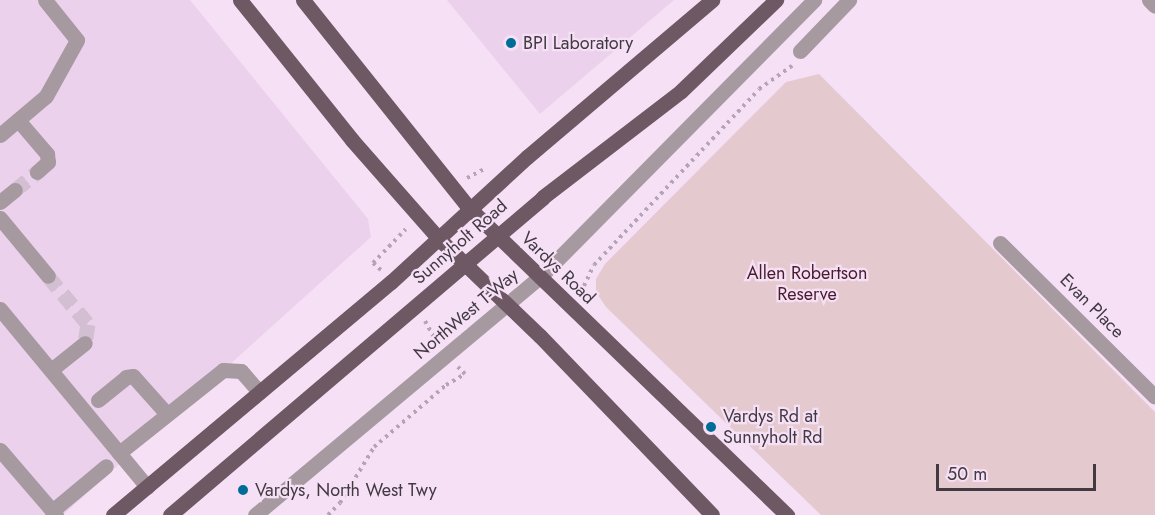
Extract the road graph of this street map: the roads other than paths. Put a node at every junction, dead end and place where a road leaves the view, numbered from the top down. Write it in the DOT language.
graph roads {
  1 [pos="45,0"];
  2 [pos="240,0"];
  3 [pos="303,0"];
  4 [pos="712,0"];
  5 [pos="776,0"];
  6 [pos="814,0"];
  7 [pos="849,0"];
  8 [pos="1149,0"];
  9 [pos="1155,6"];
  10 [pos="800,51"];
  11 [pos="18,120"];
  12 [pos="0,135"];
  13 [pos="37,172"];
  14 [pos="15,190"];
  15 [pos="0,202"];
  16 [pos="470,209"];
  17 [pos="0,218"];
  18 [pos="496,236"];
  19 [pos="438,238"];
  20 [pos="1000,243"];
  21 [pos="464,264"];
  22 [pos="48,276"];
  23 [pos="540,277"];
  24 [pos="508,305"];
  25 [pos="0,309"];
  26 [pos="85,343"];
  27 [pos="51,370"];
  28 [pos="259,393"];
  29 [pos="1155,397"];
  30 [pos="98,400"];
  31 [pos="166,413"];
  32 [pos="0,450"];
  33 [pos="119,453"];
  34 [pos="106,466"];
  35 [pos="147,487"];
  36 [pos="54,513"];
  37 [pos="113,515"];
  38 [pos="170,515"];
  39 [pos="255,515"];
  40 [pos="712,515"];
  41 [pos="787,515"];
  1 -- 11 [label="street"];
  2 -- 19 [label="main road"];
  3 -- 16 [label="main road, Vardys Road"];
  4 -- 16 [label="main road, Sunnyholt Road"];
  5 -- 18 [label="main road, Sunnyholt Road"];
  6 -- 23 [label="street, NorthWest T-Way"];
  7 -- 10 [label="street"];
  8 -- 9 [label="street"];
  11 -- 12 [label="street"];
  11 -- 13 [label="street"];
  14 -- 15 [label="street"];
  16 -- 18 [label="main road, Vardys Road"];
  16 -- 19 [label="main road, Sunnyholt Road"];
  17 -- 22 [label="street"];
  18 -- 21 [label="main road, Sunnyholt Road"];
  18 -- 23 [label="main road, Vardys Road"];
  19 -- 21 [label="main road"];
  19 -- 28 [label="main road, Sunnyholt Road"];
  20 -- 29 [label="street, Evan Place"];
  21 -- 24 [label="main road"];
  21 -- 38 [label="main road, Sunnyholt Road"];
  23 -- 24 [label="street, NorthWest T-Way"];
  23 -- 41 [label="main road, Vardys Road"];
  24 -- 39 [label="street, NorthWest T-Way"];
  24 -- 40 [label="main road"];
  25 -- 27 [label="street"];
  26 -- 27 [label="street"];
  27 -- 33 [label="street"];
  28 -- 31 [label="street"];
  28 -- 35 [label="main road, Sunnyholt Road"];
  30 -- 31 [label="street"];
  31 -- 33 [label="street"];
  32 -- 36 [label="street"];
  33 -- 35 [label="street"];
  34 -- 36 [label="street"];
  35 -- 37 [label="main road, Sunnyholt Road"];
}
